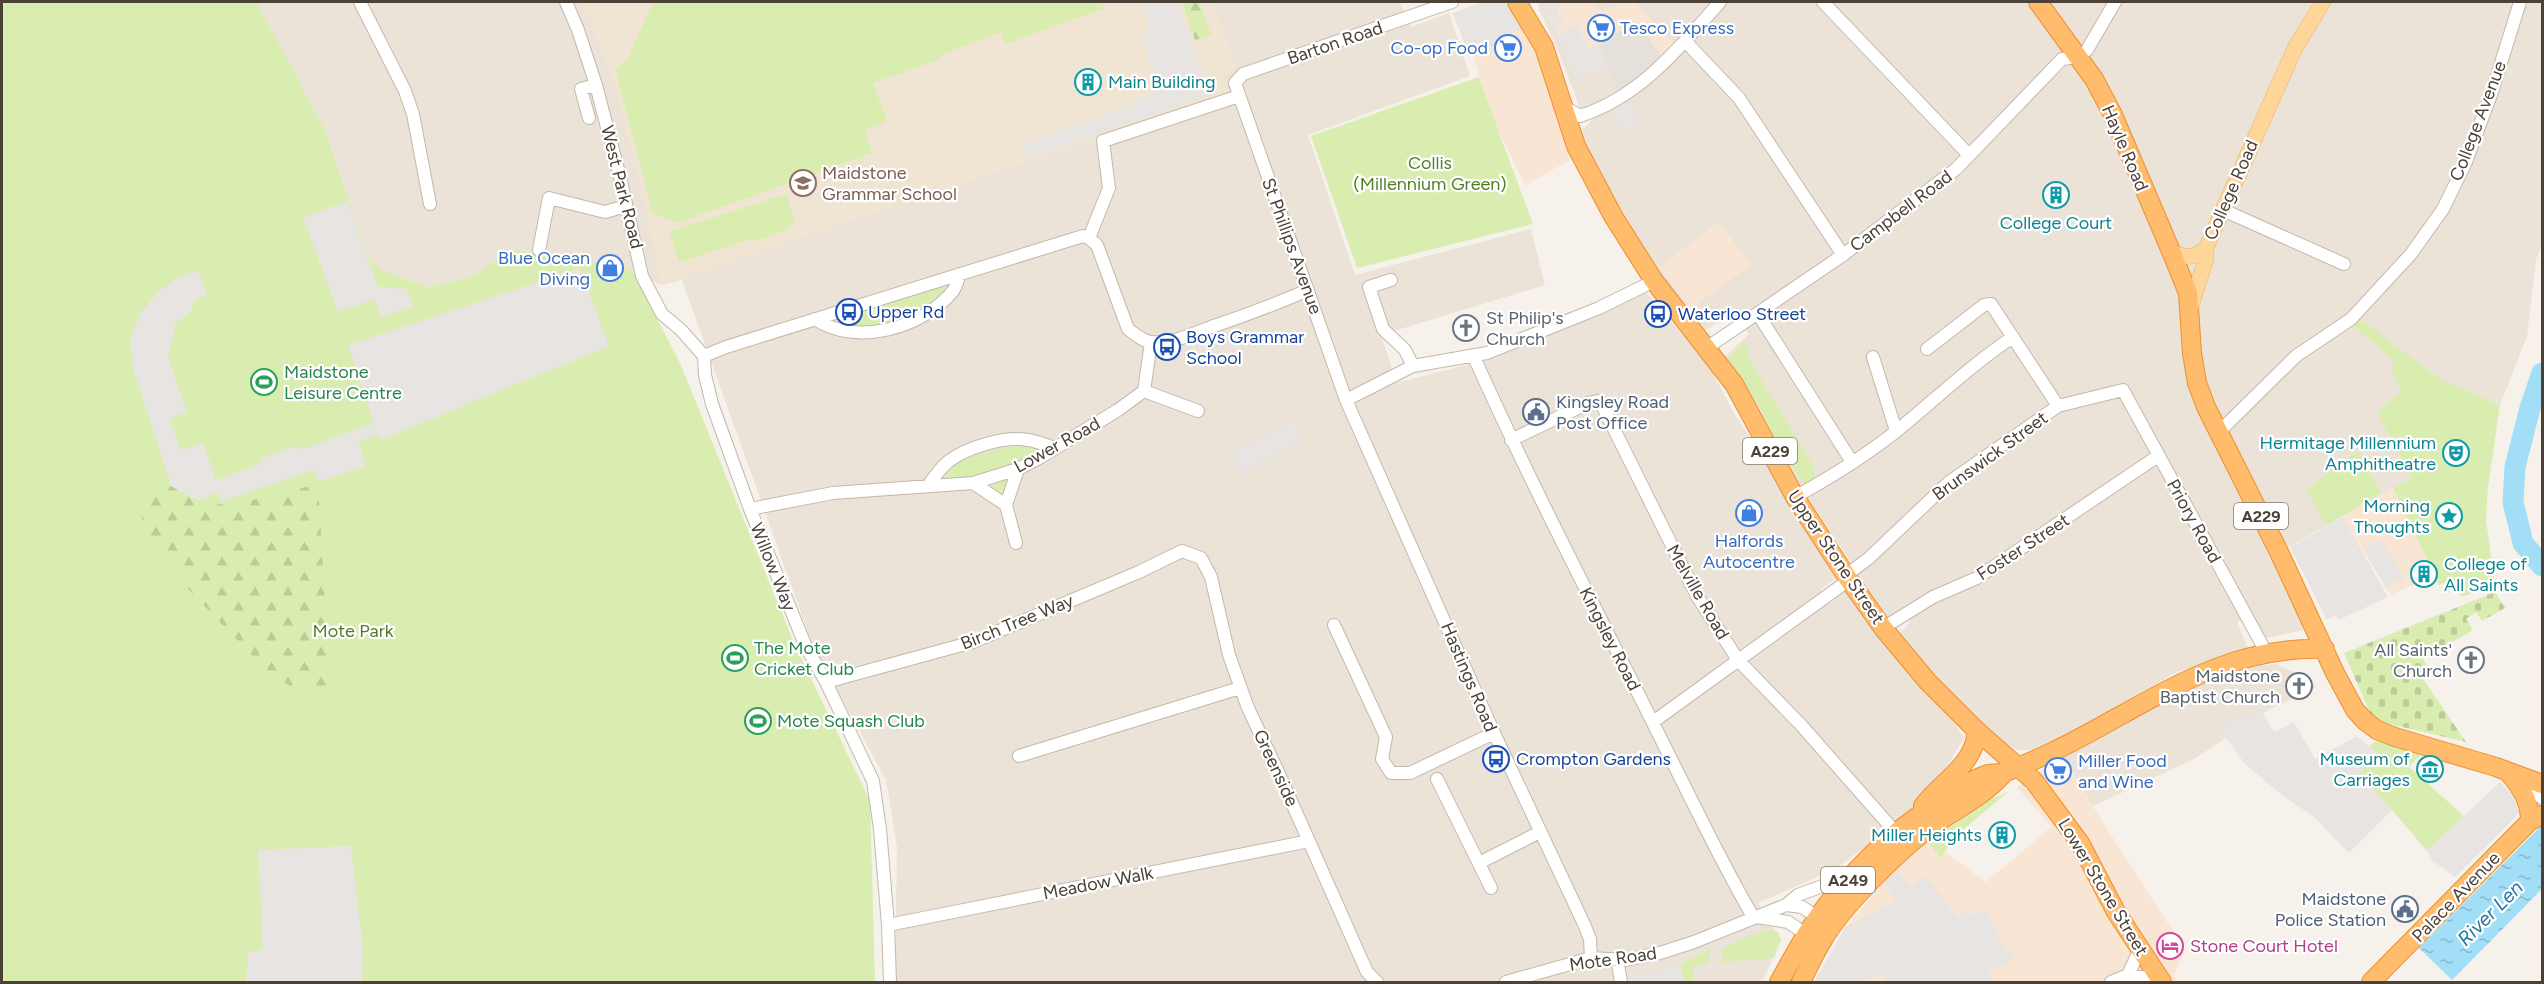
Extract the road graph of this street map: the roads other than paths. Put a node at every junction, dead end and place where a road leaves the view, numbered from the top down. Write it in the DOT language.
graph roads {
  1 [pos="360,2"];
  2 [pos="373,2"];
  3 [pos="566,2"];
  4 [pos="1452,2"];
  5 [pos="1720,2"];
  6 [pos="1823,2"];
  7 [pos="2038,2"];
  8 [pos="2115,2"];
  9 [pos="2323,2"];
  10 [pos="2520,2"];
  11 [pos="1522,3"];
  12 [pos="366,13"];
  13 [pos="1685,41"];
  14 [pos="2079,57"];
  15 [pos="596,85"];
  16 [pos="1239,96"];
  17 [pos="1563,106"];
  18 [pos="589,118"];
  19 [pos="1969,155"];
  20 [pos="430,204"];
  21 [pos="626,206"];
  22 [pos="2223,210"];
  23 [pos="1089,238"];
  24 [pos="2205,248"];
  25 [pos="539,250"];
  26 [pos="2169,250"];
  27 [pos="1843,255"];
  28 [pos="2344,264"];
  29 [pos="960,274"];
  30 [pos="1391,280"];
  31 [pos="1654,281"];
  32 [pos="1308,290"];
  33 [pos="2191,306"];
  34 [pos="1758,314"];
  35 [pos="815,319"];
  36 [pos="2013,337"];
  37 [pos="1151,342"];
  38 [pos="1705,349"];
  39 [pos="1927,349"];
  40 [pos="704,356"];
  41 [pos="1474,357"];
  42 [pos="1873,357"];
  43 [pos="1413,366"];
  44 [pos="2123,390"];
  45 [pos="1144,391"];
  46 [pos="1345,398"];
  47 [pos="2058,406"];
  48 [pos="1198,411"];
  49 [pos="1896,431"];
  50 [pos="2218,433"];
  51 [pos="1511,440"];
  52 [pos="1055,448"];
  53 [pos="2158,456"];
  54 [pos="1852,462"];
  55 [pos="1018,469"];
  56 [pos="973,483"];
  57 [pos="928,486"];
  58 [pos="1795,497"];
  59 [pos="1006,505"];
  60 [pos="750,509"];
  61 [pos="1016,543"];
  62 [pos="1201,558"];
  63 [pos="1847,577"];
  64 [pos="1334,625"];
  65 [pos="1883,628"];
  66 [pos="2325,650"];
  67 [pos="2266,652"];
  68 [pos="1738,660"];
  69 [pos="826,682"];
  70 [pos="1240,688"];
  71 [pos="1653,722"];
  72 [pos="1976,730"];
  73 [pos="1494,734"];
  74 [pos="1019,756"];
  75 [pos="2012,769"];
  76 [pos="2513,777"];
  77 [pos="1437,779"];
  78 [pos="2542,784"];
  79 [pos="2542,798"];
  80 [pos="2536,818"];
  81 [pos="1913,819"];
  82 [pos="1540,832"];
  83 [pos="1897,834"];
  84 [pos="1309,841"];
  85 [pos="1479,863"];
  86 [pos="1852,875"];
  87 [pos="1491,888"];
  88 [pos="1786,905"];
  89 [pos="1753,917"];
  90 [pos="888,925"];
  91 [pos="1816,931"];
  92 [pos="2140,949"];
  93 [pos="1591,958"];
  94 [pos="1617,959"];
  95 [pos="2128,975"];
  96 [pos="1366,977"];
  97 [pos="2161,981"];
  98 [pos="890,982"];
  99 [pos="1377,982"];
  100 [pos="1506,982"];
  101 [pos="1621,982"];
  102 [pos="1779,982"];
  103 [pos="1801,982"];
  104 [pos="2111,982"];
  105 [pos="2371,982"];
  1 -- 12 [label="street"];
  2 -- 12 [label="street"];
  3 -- 15 [label="street, West Park Road"];
  4 -- 16 [label="street, Barton Road"];
  5 -- 13 [label="street"];
  6 -- 19 [label="street"];
  7 -- 14 [label="highway, Hayle Road / A229"];
  8 -- 14 [label="street"];
  9 -- 22 [label="main road, College Road"];
  10 -- 50 [label="street, College Avenue"];
  11 -- 17 [label="highway, A229"];
  12 -- 20 [label="street"];
  13 -- 17 [label="street"];
  13 -- 27 [label="street"];
  14 -- 19 [label="street, Campbell Road"];
  14 -- 26 [label="highway, Hayle Road / A229"];
  15 -- 18 [label="street"];
  15 -- 21 [label="street, West Park Road"];
  16 -- 23 [label="street"];
  16 -- 32 [label="street, St Phillips Avenue"];
  17 -- 31 [label="highway, Upper Stone Street / A229"];
  19 -- 27 [label="street, Campbell Road"];
  21 -- 25 [label="street"];
  21 -- 40 [label="street, West Park Road"];
  22 -- 24 [label="main road, College Road"];
  22 -- 28 [label="street"];
  23 -- 29 [label="street"];
  23 -- 37 [label="street"];
  24 -- 26 [label="main road"];
  24 -- 33 [label="main road, College Road"];
  26 -- 33 [label="highway, Hayle Road / A229"];
  27 -- 34 [label="street, Campbell Road"];
  29 -- 35 [label="street"];
  29 -- 35 [label="street"];
  30 -- 43 [label="street"];
  31 -- 38 [label="highway, Upper Stone Street / A229"];
  31 -- 41 [label="street"];
  32 -- 37 [label="street"];
  32 -- 46 [label="street, St Phillips Avenue"];
  33 -- 50 [label="highway, College Road / A229"];
  34 -- 38 [label="street, Campbell Road"];
  34 -- 54 [label="street"];
  35 -- 40 [label="street"];
  36 -- 39 [label="street"];
  36 -- 47 [label="street"];
  36 -- 49 [label="street"];
  37 -- 45 [label="street"];
  38 -- 58 [label="highway, Upper Stone Street / A229"];
  40 -- 60 [label="street, Willow Way"];
  41 -- 43 [label="street"];
  41 -- 51 [label="street, Kingsley Road"];
  42 -- 49 [label="street"];
  43 -- 46 [label="street"];
  44 -- 47 [label="street, Brunswick Street"];
  44 -- 53 [label="street, Priory Road"];
  45 -- 48 [label="street"];
  45 -- 52 [label="street, Lower Road"];
  46 -- 73 [label="street, Hastings Road"];
  47 -- 63 [label="street, Brunswick Street"];
  49 -- 54 [label="street"];
  50 -- 66 [label="highway, College Road / A229"];
  51 -- 68 [label="street, Melville Road"];
  51 -- 71 [label="street, Kingsley Road"];
  52 -- 55 [label="street, Lower Road"];
  52 -- 57 [label="street"];
  53 -- 65 [label="street, Foster Street"];
  53 -- 67 [label="street, Priory Road"];
  54 -- 58 [label="street"];
  55 -- 56 [label="street, Lower Road"];
  55 -- 59 [label="street"];
  56 -- 57 [label="street, Lower Road"];
  56 -- 59 [label="street"];
  57 -- 60 [label="street, Lower Road"];
  58 -- 63 [label="highway, Upper Stone Street / A229"];
  59 -- 61 [label="street"];
  60 -- 69 [label="street, Willow Way"];
  62 -- 69 [label="street, Birch Tree Way"];
  62 -- 70 [label="street, Greenside"];
  63 -- 65 [label="highway, Upper Stone Street / A229"];
  63 -- 68 [label="street, Brunswick Street"];
  64 -- 73 [label="street"];
  65 -- 72 [label="highway, Upper Stone Street / A229"];
  66 -- 67 [label="highway, A249"];
  66 -- 76 [label="highway, A229"];
  67 -- 75 [label="highway, A249"];
  68 -- 71 [label="street, Brunswick Street"];
  68 -- 83 [label="street, Melville Road"];
  69 -- 90 [label="street, Willow Way"];
  70 -- 74 [label="street"];
  70 -- 84 [label="street, Greenside"];
  71 -- 89 [label="street, Kingsley Road"];
  72 -- 75 [label="highway, Upper Stone Street / A229"];
  72 -- 81 [label="highway, A249"];
  73 -- 82 [label="street, Hastings Road"];
  75 -- 81 [label="highway, Mote Road / A249"];
  75 -- 91 [label="highway, A249"];
  75 -- 92 [label="highway, Lower Stone Street / A229"];
  76 -- 78 [label="highway, A229"];
  76 -- 79 [label="street"];
  76 -- 80 [label="highway"];
  77 -- 85 [label="street"];
  80 -- 105 [label="highway, Palace Avenue"];
  81 -- 83 [label="highway, Mote Road / A249"];
  82 -- 85 [label="street"];
  82 -- 93 [label="street, Hastings Road"];
  83 -- 86 [label="highway, Mote Road / A249"];
  84 -- 90 [label="street, Meadow Walk"];
  84 -- 96 [label="street, Greenside"];
  85 -- 87 [label="street"];
  86 -- 88 [label="street, Mote Road"];
  86 -- 91 [label="highway, Mote Road / A249"];
  88 -- 89 [label="street, Mote Road"];
  88 -- 91 [label="street"];
  89 -- 91 [label="street, Mote Road"];
  89 -- 94 [label="street, Mote Road"];
  90 -- 98 [label="street, Willow Way"];
  91 -- 102 [label="highway, A249"];
  91 -- 103 [label="highway, A249"];
  92 -- 95 [label="street"];
  92 -- 97 [label="highway, Lower Stone Street / A229"];
  93 -- 94 [label="street, Mote Road"];
  93 -- 100 [label="street, Mote Road"];
  94 -- 101 [label="street"];
  95 -- 97 [label="street"];
  95 -- 104 [label="street"];
  96 -- 99 [label="street, Greenside"];
}
